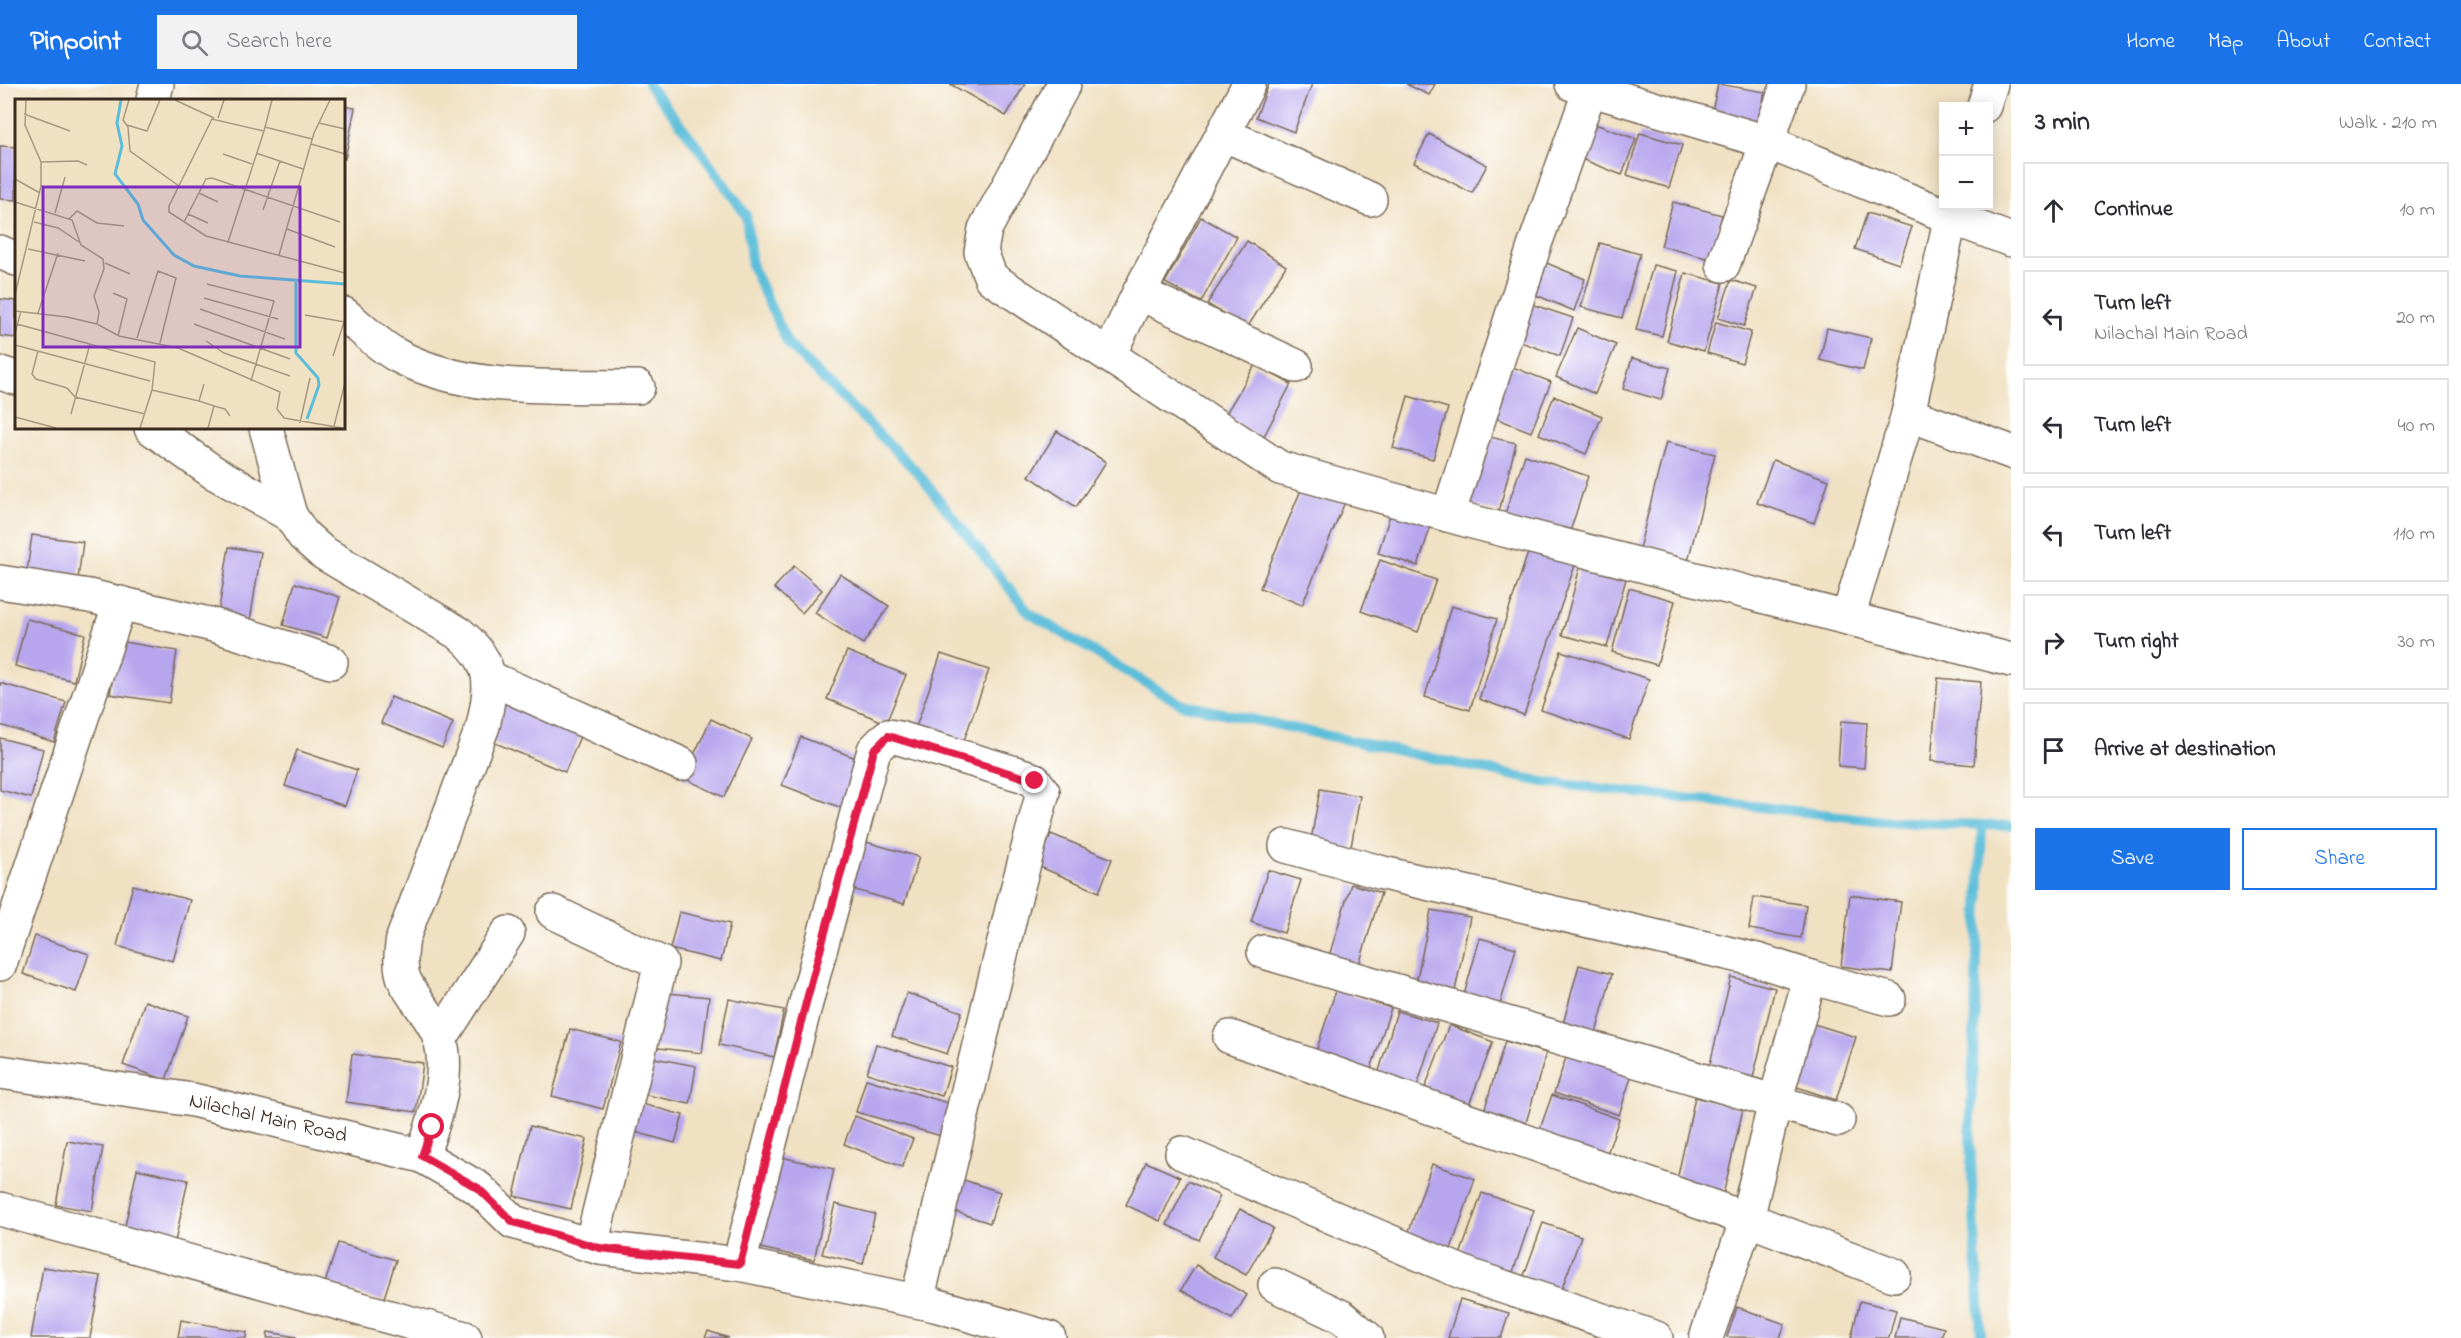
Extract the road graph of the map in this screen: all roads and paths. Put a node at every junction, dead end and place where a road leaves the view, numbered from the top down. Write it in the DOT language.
graph roads {
  1 [pos="157,84"];
  2 [pos="1064,84"];
  3 [pos="1249,84"];
  4 [pos="1788,84"];
  5 [pos="1991,84"];
  6 [pos="1585,86"];
  7 [pos="153,99"];
  8 [pos="1985,102"];
  9 [pos="1223,134"];
  10 [pos="1767,142"];
  11 [pos="1370,199"];
  12 [pos="1952,212"];
  13 [pos="2011,240"];
  14 [pos="0,252"];
  15 [pos="15,259"];
  16 [pos="1723,266"];
  17 [pos="1139,293"];
  18 [pos="345,315"];
  19 [pos="1109,355"];
  20 [pos="1296,366"];
  21 [pos="0,374"];
  22 [pos="15,378"];
  23 [pos="638,387"];
  24 [pos="1908,414"];
  25 [pos="152,429"];
  26 [pos="266,429"];
  27 [pos="2011,452"];
  28 [pos="290,515"];
  29 [pos="1448,515"];
  30 [pos="0,582"];
  31 [pos="120,603"];
  32 [pos="1848,618"];
  33 [pos="2011,660"];
  34 [pos="331,662"];
  35 [pos="490,678"];
  36 [pos="681,764"];
  37 [pos="1286,846"];
  38 [pos="553,912"];
  39 [pos="508,933"];
  40 [pos="1264,952"];
  41 [pos="0,964"];
  42 [pos="1810,977"];
  43 [pos="1889,999"];
  44 [pos="1230,1037"];
  45 [pos="440,1039"];
  46 [pos="0,1072"];
  47 [pos="1775,1102"];
  48 [pos="1838,1120"];
  49 [pos="1182,1153"];
  50 [pos="422,1156"];
  51 [pos="0,1209"];
  52 [pos="1747,1219"];
  53 [pos="591,1245"];
  54 [pos="740,1264"];
  55 [pos="1894,1275"];
  56 [pos="1275,1285"];
  57 [pos="917,1301"];
  58 [pos="370,1326"];
  59 [pos="465,1338"];
  60 [pos="1049,1338"];
  61 [pos="1367,1338"];
  62 [pos="1656,1338"];
  63 [pos="1706,1338"];
  1 -- 7 [label="street"];
  2 -- 19 [label="street"];
  3 -- 9 [label="street"];
  4 -- 10 [label="street"];
  5 -- 8 [label="street"];
  6 -- 10 [label="street"];
  6 -- 29 [label="street"];
  9 -- 11 [label="street"];
  9 -- 17 [label="street"];
  10 -- 12 [label="street"];
  10 -- 16 [label="street"];
  12 -- 13 [label="street"];
  12 -- 24 [label="street"];
  14 -- 15 [label="street"];
  17 -- 19 [label="street"];
  17 -- 20 [label="street"];
  18 -- 23 [label="street"];
  19 -- 29 [label="street"];
  21 -- 22 [label="street"];
  24 -- 27 [label="street"];
  24 -- 32 [label="street"];
  25 -- 28 [label="street"];
  26 -- 28 [label="street"];
  28 -- 35 [label="street"];
  29 -- 32 [label="street"];
  30 -- 31 [label="street"];
  31 -- 34 [label="street"];
  31 -- 41 [label="street"];
  32 -- 33 [label="street"];
  35 -- 36 [label="street"];
  35 -- 45 [label="street"];
  37 -- 42 [label="street"];
  38 -- 53 [label="street"];
  39 -- 45 [label="street"];
  40 -- 47 [label="street"];
  42 -- 43 [label="street"];
  42 -- 47 [label="street"];
  44 -- 52 [label="street"];
  45 -- 50 [label="street"];
  46 -- 50 [label="street, Nilachal Main Road"];
  47 -- 48 [label="street"];
  47 -- 52 [label="street"];
  49 -- 62 [label="street"];
  50 -- 53 [label="street, Nilachal Main Road"];
  51 -- 58 [label="street"];
  52 -- 55 [label="street"];
  52 -- 63 [label="street"];
  53 -- 54 [label="street"];
  54 -- 57 [label="street"];
  54 -- 57 [label="street"];
  56 -- 61 [label="street"];
  57 -- 60 [label="street"];
  58 -- 59 [label="street"];
}
